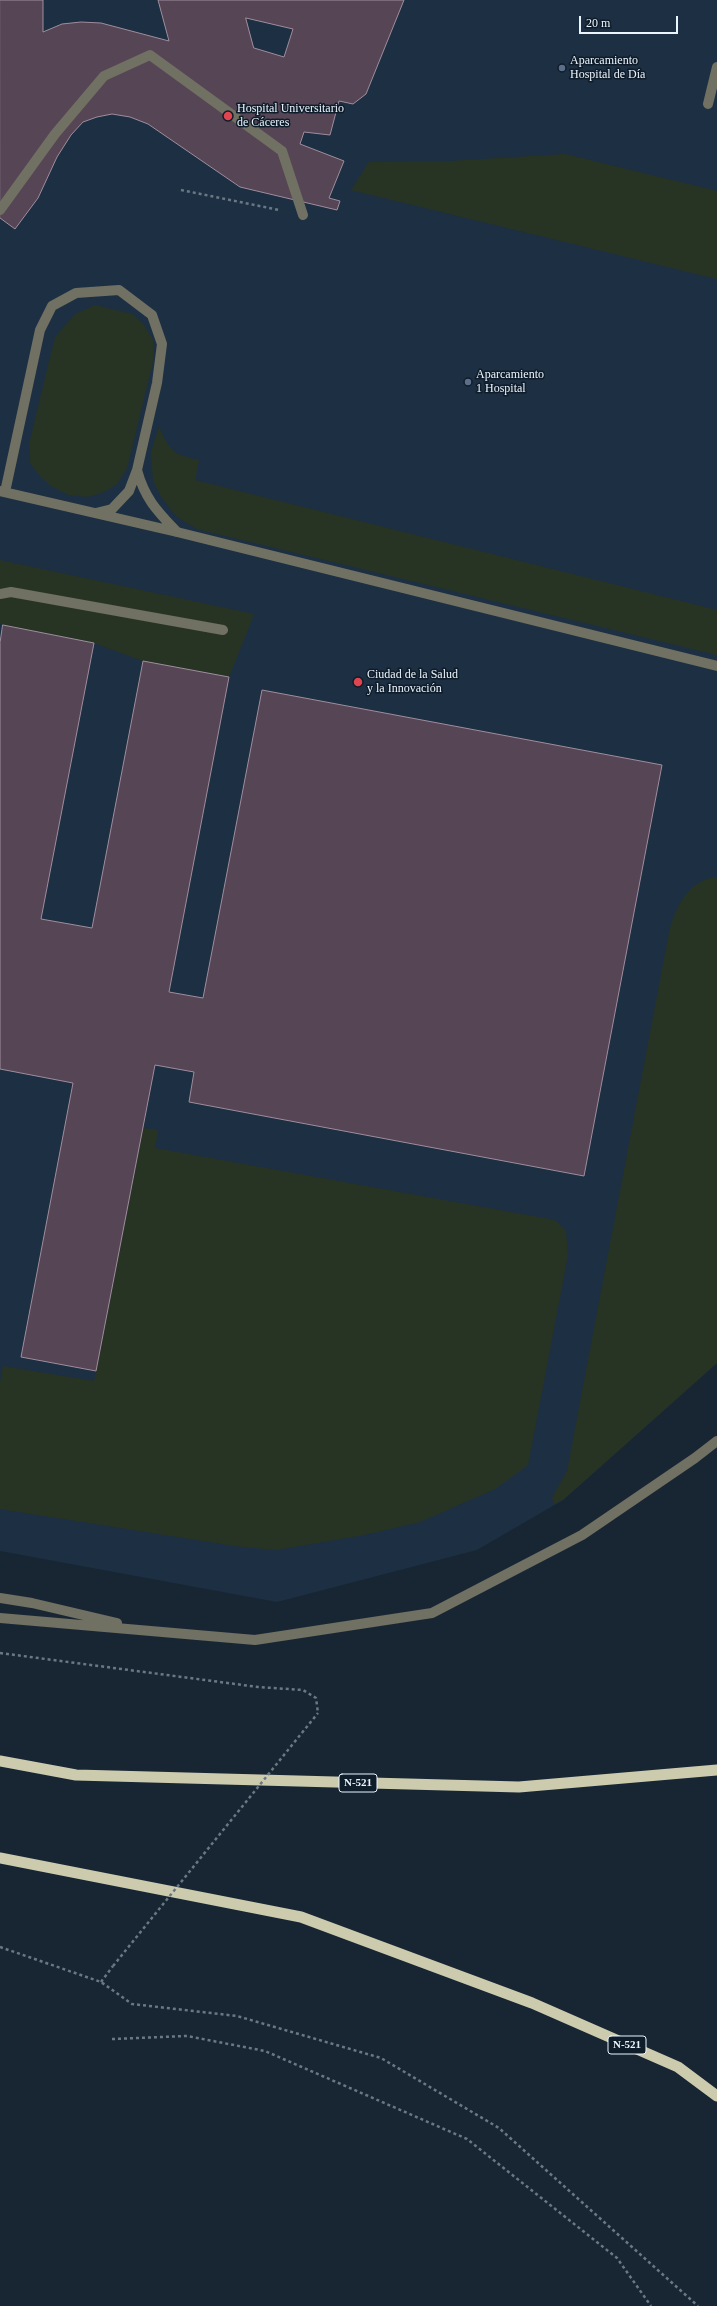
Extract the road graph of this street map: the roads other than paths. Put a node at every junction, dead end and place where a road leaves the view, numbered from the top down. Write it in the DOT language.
graph roads {
  1 [pos="717,67"];
  2 [pos="708,104"];
  3 [pos="0,210"];
  4 [pos="302,215"];
  5 [pos="137,470"];
  6 [pos="2,492"];
  7 [pos="93,513"];
  8 [pos="177,532"];
  9 [pos="0,594"];
  10 [pos="223,630"];
  11 [pos="717,666"];
  12 [pos="717,1441"];
  13 [pos="0,1598"];
  14 [pos="0,1618"];
  15 [pos="154,1631"];
  16 [pos="0,1762"];
  17 [pos="717,1770"];
  18 [pos="0,1858"];
  19 [pos="717,2096"];
  1 -- 2 [label="street"];
  3 -- 4 [label="street"];
  5 -- 6 [label="street"];
  5 -- 7 [label="street"];
  5 -- 8 [label="street"];
  6 -- 7 [label="street"];
  7 -- 8 [label="street"];
  8 -- 11 [label="street"];
  9 -- 10 [label="street"];
  12 -- 15 [label="street"];
  13 -- 15 [label="street"];
  14 -- 15 [label="street"];
  16 -- 17 [label="highway, N-521"];
  18 -- 19 [label="highway, N-521"];
}
